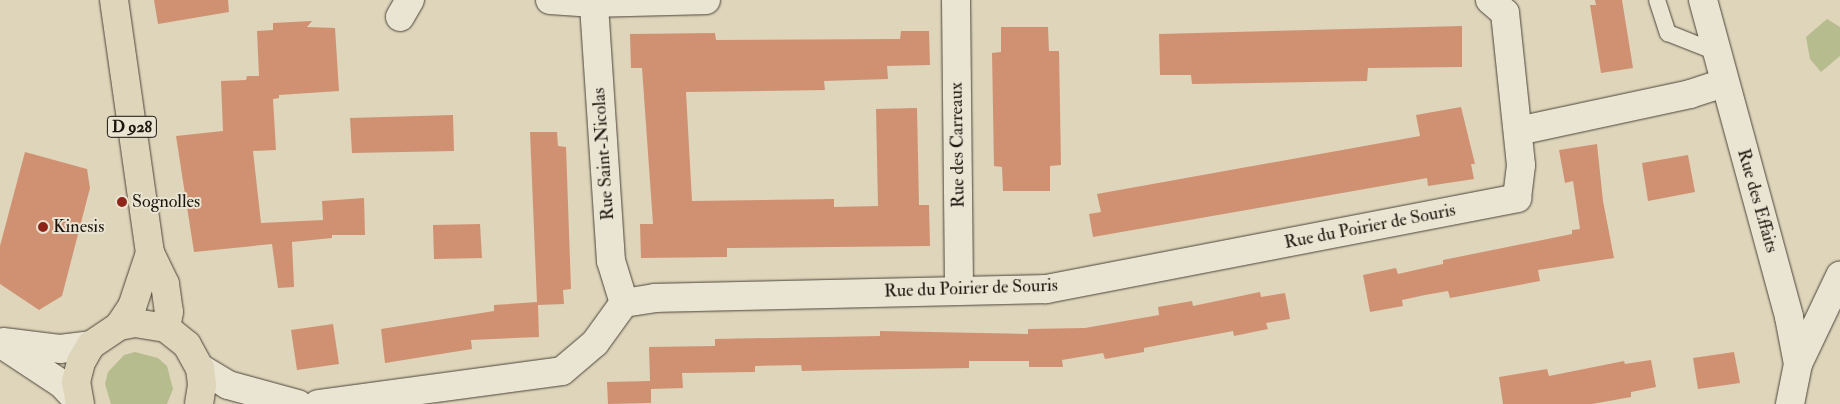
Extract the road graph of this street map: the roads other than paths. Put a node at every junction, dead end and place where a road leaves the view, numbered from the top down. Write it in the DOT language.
graph roads {
  1 [pos="114,0"];
  2 [pos="550,0"];
  3 [pos="706,0"];
  4 [pos="956,0"];
  5 [pos="1490,0"];
  6 [pos="1657,0"];
  7 [pos="1703,0"];
  8 [pos="594,3"];
  9 [pos="1716,52"];
  10 [pos="1724,83"];
  11 [pos="1518,131"];
  12 [pos="150,253"];
  13 [pos="1840,276"];
  14 [pos="959,290"];
  15 [pos="624,303"];
  16 [pos="120,326"];
  17 [pos="166,328"];
  18 [pos="0,342"];
  19 [pos="91,345"];
  20 [pos="1798,364"];
  21 [pos="200,368"];
  22 [pos="79,403"];
  23 [pos="199,404"];
  24 [pos="298,404"];
  25 [pos="318,404"];
  26 [pos="1790,404"];
  1 -- 12 [label="main road, D 928"];
  2 -- 8 [label="street"];
  3 -- 8 [label="street"];
  4 -- 14 [label="street, Rue des Carreaux"];
  5 -- 11 [label="street"];
  6 -- 9 [label="lane"];
  7 -- 9 [label="street, Rue des Effaits"];
  8 -- 15 [label="street, Rue Saint-Nicolas"];
  9 -- 10 [label="street, Rue des Effaits"];
  10 -- 11 [label="street"];
  10 -- 20 [label="street, Rue des Effaits"];
  11 -- 14 [label="street, Rue du Poirier de Souris"];
  12 -- 16 [label="main road"];
  12 -- 17 [label="main road, D 928"];
  13 -- 20 [label="street"];
  14 -- 15 [label="street, Rue du Poirier de Souris"];
  15 -- 25 [label="street"];
  16 -- 17 [label="main road"];
  16 -- 19 [label="main road"];
  17 -- 21 [label="main road"];
  18 -- 19 [label="street"];
  18 -- 22 [label="street"];
  19 -- 22 [label="main road"];
  20 -- 26 [label="street, Rue des Effaits"];
  21 -- 23 [label="main road"];
  21 -- 24 [label="street"];
}
